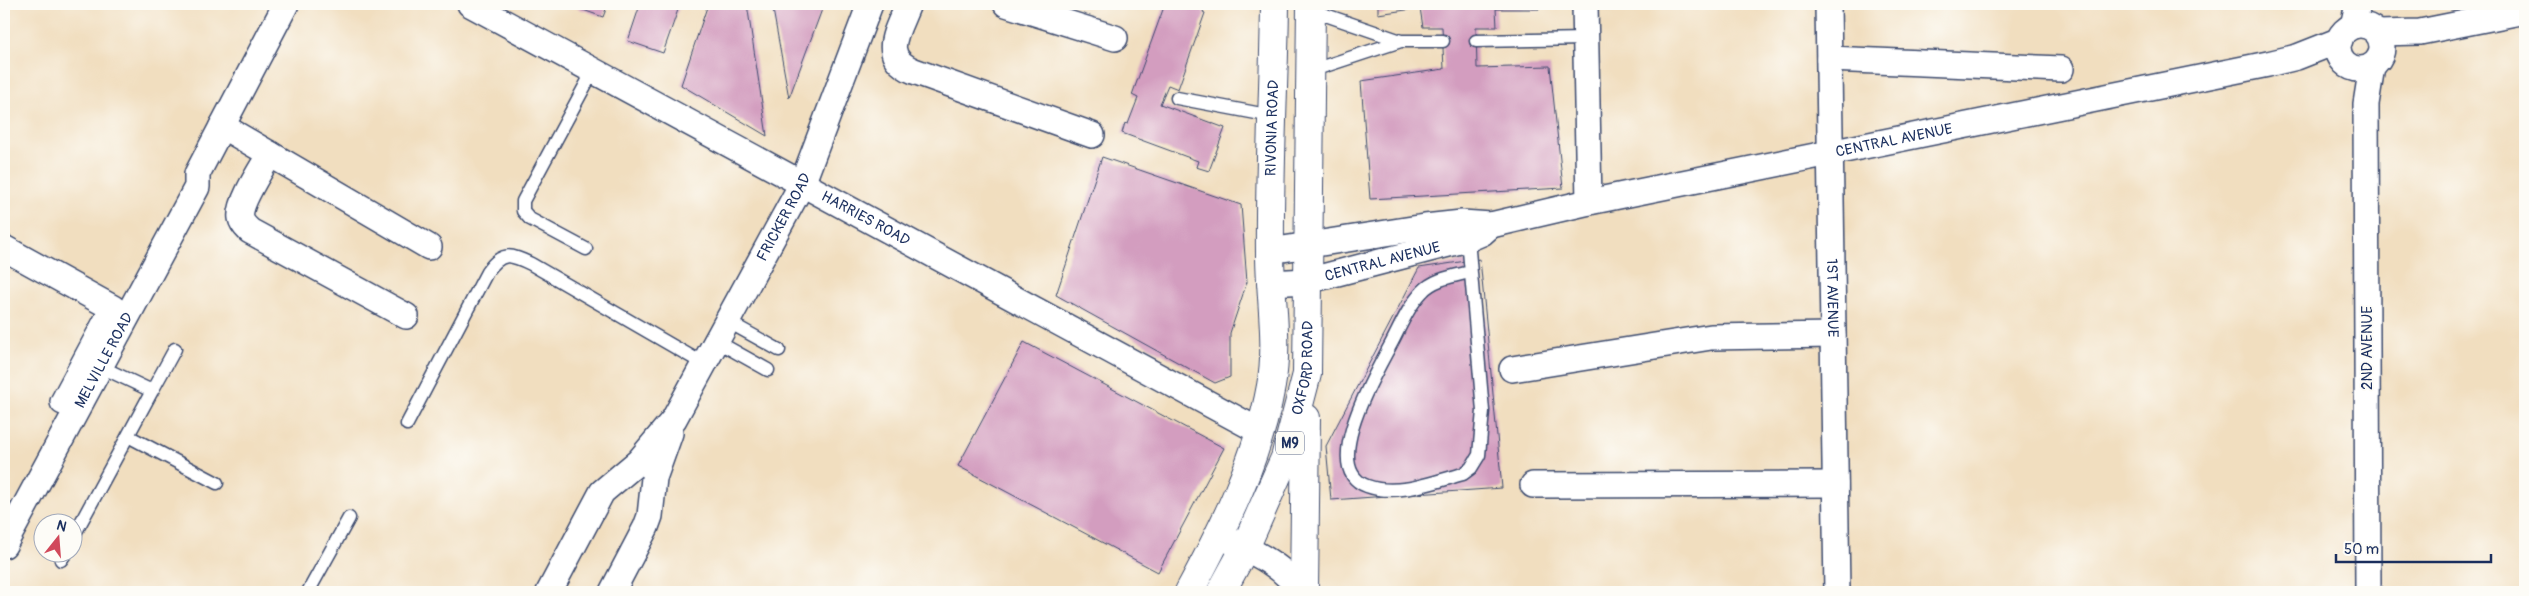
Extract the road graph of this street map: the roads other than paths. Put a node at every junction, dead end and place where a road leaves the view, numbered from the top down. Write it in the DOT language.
graph roads {
  1 [pos="286,4"];
  2 [pos="470,4"];
  3 [pos="870,4"];
  4 [pos="908,4"];
  5 [pos="1006,4"];
  6 [pos="1275,4"];
  7 [pos="1585,4"];
  8 [pos="1828,4"];
  9 [pos="2368,4"];
  10 [pos="1311,7"];
  11 [pos="2525,11"];
  12 [pos="1115,38"];
  13 [pos="1586,39"];
  14 [pos="1401,41"];
  15 [pos="1443,41"];
  16 [pos="1476,41"];
  17 [pos="2361,41"];
  18 [pos="1829,59"];
  19 [pos="2061,69"];
  20 [pos="593,71"];
  21 [pos="1310,71"];
  22 [pos="1177,98"];
  23 [pos="1272,116"];
  24 [pos="222,126"];
  25 [pos="1092,134"];
  26 [pos="270,154"];
  27 [pos="1830,154"];
  28 [pos="197,174"];
  29 [pos="802,184"];
  30 [pos="1589,202"];
  31 [pos="1491,225"];
  32 [pos="1468,239"];
  33 [pos="429,247"];
  34 [pos="1307,247"];
  35 [pos="4,248"];
  36 [pos="586,249"];
  37 [pos="1270,251"];
  38 [pos="1470,272"];
  39 [pos="1307,281"];
  40 [pos="1270,282"];
  41 [pos="113,308"];
  42 [pos="406,316"];
  43 [pos="722,331"];
  44 [pos="1833,335"];
  45 [pos="175,349"];
  46 [pos="779,350"];
  47 [pos="94,363"];
  48 [pos="704,364"];
  49 [pos="1512,369"];
  50 [pos="768,370"];
  51 [pos="1307,374"];
  52 [pos="152,391"];
  53 [pos="674,419"];
  54 [pos="407,424"];
  55 [pos="1261,432"];
  56 [pos="128,436"];
  57 [pos="217,483"];
  58 [pos="1835,484"];
  59 [pos="1533,485"];
  60 [pos="4,512"];
  61 [pos="349,518"];
  62 [pos="82,521"];
  63 [pos="1220,536"];
  64 [pos="4,545"];
  65 [pos="1245,548"];
  66 [pos="615,591"];
  67 [pos="308,592"];
  68 [pos="549,592"];
  69 [pos="1189,592"];
  70 [pos="1221,592"];
  71 [pos="1300,592"];
  72 [pos="1304,592"];
  73 [pos="1837,592"];
  74 [pos="2368,592"];
  1 -- 24 [label="street, MELVILLE ROAD"];
  2 -- 20 [label="street, HARRIES ROAD"];
  3 -- 29 [label="street, FRICKER ROAD"];
  4 -- 25 [label="street"];
  5 -- 12 [label="street"];
  6 -- 23 [label="main road, RIVONIA ROAD / M9"];
  7 -- 13 [label="street"];
  8 -- 18 [label="street, 1ST AVENUE"];
  9 -- 17 [label="street, 2ND AVENUE"];
  10 -- 14 [label="lane"];
  10 -- 21 [label="main road, M9"];
  11 -- 17 [label="street, CENTRAL AVENUE"];
  13 -- 16 [label="lane"];
  13 -- 30 [label="street"];
  14 -- 15 [label="lane"];
  14 -- 21 [label="lane"];
  17 -- 27 [label="street, CENTRAL AVENUE"];
  17 -- 74 [label="street, 2ND AVENUE"];
  18 -- 19 [label="street"];
  18 -- 27 [label="street, 1ST AVENUE"];
  20 -- 29 [label="street, HARRIES ROAD"];
  20 -- 36 [label="lane"];
  21 -- 34 [label="main road, M9"];
  22 -- 23 [label="lane"];
  23 -- 37 [label="main road, RIVONIA ROAD / M9"];
  24 -- 26 [label="street"];
  24 -- 28 [label="street, MELVILLE ROAD"];
  26 -- 33 [label="street"];
  26 -- 42 [label="street"];
  27 -- 30 [label="street, CENTRAL AVENUE"];
  27 -- 44 [label="street, 1ST AVENUE"];
  28 -- 41 [label="street, MELVILLE ROAD"];
  28 -- 47 [label="street, MELVILLE ROAD"];
  29 -- 43 [label="street, FRICKER ROAD"];
  29 -- 55 [label="street, HARRIES ROAD"];
  30 -- 31 [label="street, CENTRAL AVENUE"];
  31 -- 32 [label="street, CENTRAL AVENUE"];
  31 -- 34 [label="street, CENTRAL AVENUE"];
  32 -- 38 [label="lane"];
  32 -- 39 [label="street, CENTRAL AVENUE"];
  34 -- 37 [label="street, CENTRAL AVENUE"];
  34 -- 39 [label="main road, OXFORD ROAD / M9"];
  35 -- 41 [label="street"];
  37 -- 40 [label="main road, OXFORD ROAD / M9"];
  38 -- 38 [label="lane"];
  39 -- 40 [label="street, CENTRAL AVENUE"];
  39 -- 51 [label="main road, OXFORD ROAD / M9"];
  40 -- 55 [label="main road, OXFORD ROAD / M9"];
  41 -- 47 [label="street, MELVILLE ROAD"];
  43 -- 46 [label="lane"];
  43 -- 48 [label="street, FRICKER ROAD"];
  43 -- 50 [label="lane"];
  44 -- 49 [label="street"];
  44 -- 58 [label="street, 1ST AVENUE"];
  45 -- 52 [label="lane"];
  47 -- 52 [label="lane"];
  47 -- 60 [label="street, MELVILLE ROAD"];
  47 -- 64 [label="street, MELVILLE ROAD"];
  48 -- 53 [label="street, FRICKER ROAD"];
  48 -- 54 [label="lane"];
  51 -- 65 [label="main road, OXFORD ROAD / M9"];
  51 -- 72 [label="main road"];
  52 -- 56 [label="lane"];
  53 -- 66 [label="street, FRICKER ROAD"];
  53 -- 68 [label="street, FRICKER ROAD"];
  55 -- 63 [label="main road, OXFORD ROAD / M9"];
  56 -- 57 [label="lane"];
  56 -- 62 [label="lane"];
  58 -- 59 [label="street"];
  58 -- 73 [label="street, 1ST AVENUE"];
  61 -- 67 [label="lane"];
  63 -- 65 [label="street"];
  63 -- 69 [label="main road, OXFORD ROAD / M9"];
  65 -- 70 [label="main road, OXFORD ROAD / M9"];
  65 -- 71 [label="street"];
}
